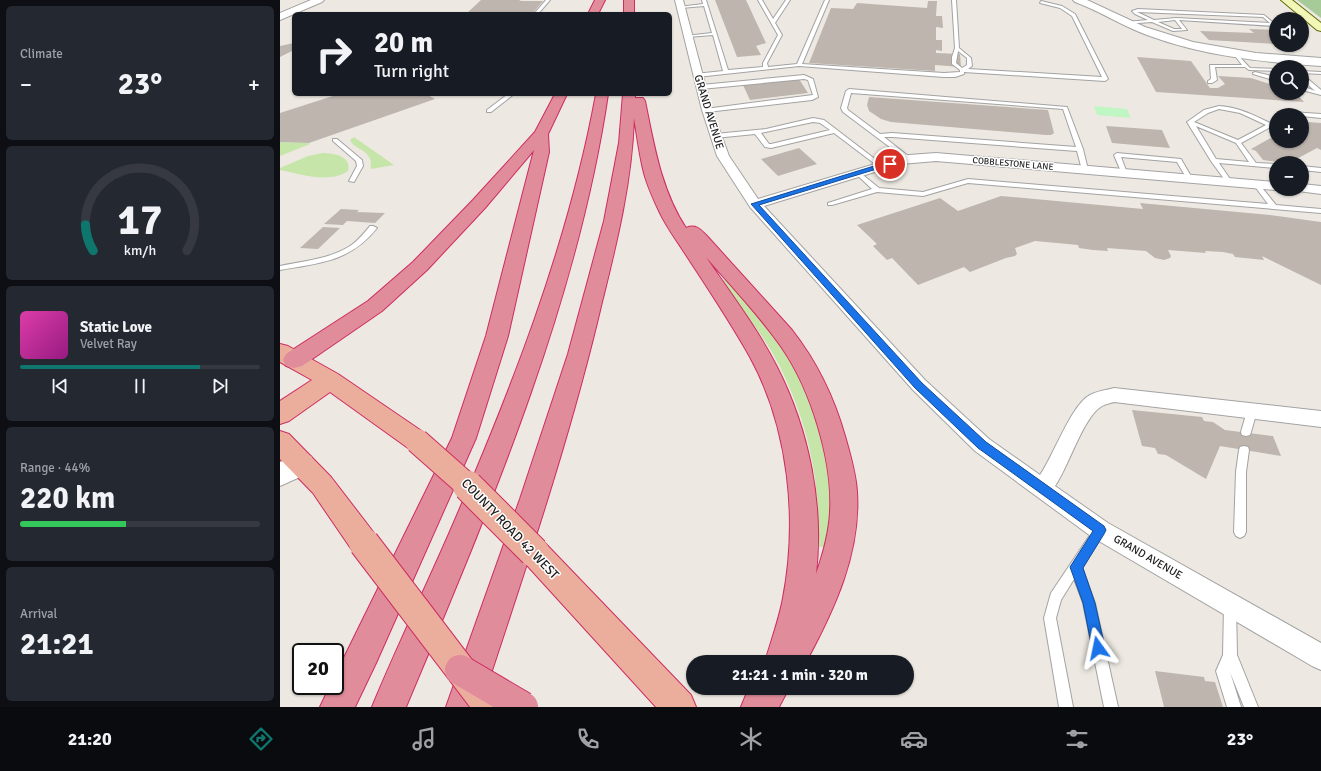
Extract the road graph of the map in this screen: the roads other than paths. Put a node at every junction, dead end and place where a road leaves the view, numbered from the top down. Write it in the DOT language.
graph roads {
  1 [pos="548,0"];
  2 [pos="629,0"];
  3 [pos="760,0"];
  4 [pos="788,0"];
  5 [pos="827,0"];
  6 [pos="954,0"];
  7 [pos="1078,0"];
  8 [pos="1286,0"];
  9 [pos="322,2"];
  10 [pos="1041,2"];
  11 [pos="680,3"];
  12 [pos="704,3"];
  13 [pos="294,12"];
  14 [pos="309,12"];
  15 [pos="538,12"];
  16 [pos="629,12"];
  17 [pos="292,13"];
  18 [pos="280,17"];
  19 [pos="1176,19"];
  20 [pos="292,20"];
  21 [pos="1150,20"];
  22 [pos="773,22"];
  23 [pos="1126,23"];
  24 [pos="280,26"];
  25 [pos="1321,28"];
  26 [pos="714,34"];
  27 [pos="687,36"];
  28 [pos="957,48"];
  29 [pos="1238,53"];
  30 [pos="1321,55"];
  31 [pos="1321,62"];
  32 [pos="800,65"];
  33 [pos="1247,67"];
  34 [pos="766,68"];
  35 [pos="1269,69"];
  36 [pos="962,70"];
  37 [pos="726,72"];
  38 [pos="1309,72"];
  39 [pos="1321,73"];
  40 [pos="1269,77"];
  41 [pos="699,81"];
  42 [pos="1210,82"];
  43 [pos="1309,83"];
  44 [pos="1309,90"];
  45 [pos="1321,94"];
  46 [pos="508,96"];
  47 [pos="560,96"];
  48 [pos="602,96"];
  49 [pos="629,96"];
  50 [pos="637,96"];
  51 [pos="706,110"];
  52 [pos="489,111"];
  53 [pos="1309,115"];
  54 [pos="1321,116"];
  55 [pos="1190,122"];
  56 [pos="1269,122"];
  57 [pos="1269,125"];
  58 [pos="834,131"];
  59 [pos="757,132"];
  60 [pos="541,134"];
  61 [pos="715,136"];
  62 [pos="878,136"];
  63 [pos="335,140"];
  64 [pos="1238,142"];
  65 [pos="1080,149"];
  66 [pos="909,158"];
  67 [pos="1214,161"];
  68 [pos="1254,164"];
  69 [pos="1269,165"];
  70 [pos="881,166"];
  71 [pos="1309,169"];
  72 [pos="1085,170"];
  73 [pos="1321,170"];
  74 [pos="858,173"];
  75 [pos="1124,173"];
  76 [pos="1189,178"];
  77 [pos="352,181"];
  78 [pos="1229,182"];
  79 [pos="1256,184"];
  80 [pos="1269,185"];
  81 [pos="658,187"];
  82 [pos="1309,189"];
  83 [pos="877,190"];
  84 [pos="1321,190"];
  85 [pos="755,204"];
  86 [pos="830,204"];
  87 [pos="1274,207"];
  88 [pos="1321,212"];
  89 [pos="373,228"];
  90 [pos="280,268"];
  91 [pos="287,356"];
  92 [pos="330,380"];
  93 [pos="1252,410"];
  94 [pos="280,414"];
  95 [pos="1321,419"];
  96 [pos="1246,432"];
  97 [pos="280,442"];
  98 [pos="1244,450"];
  99 [pos="291,469"];
  100 [pos="1043,487"];
  101 [pos="1100,530"];
  102 [pos="1240,532"];
  103 [pos="1076,567"];
  104 [pos="1230,605"];
  105 [pos="784,655"];
  106 [pos="791,655"];
  107 [pos="1230,655"];
  108 [pos="1321,657"];
  109 [pos="460,670"];
  110 [pos="337,707"];
  111 [pos="389,707"];
  112 [pos="463,707"];
  113 [pos="488,707"];
  114 [pos="524,707"];
  115 [pos="678,707"];
  116 [pos="1066,707"];
  117 [pos="1111,707"];
  118 [pos="1234,707"];
  119 [pos="1251,707"];
  1 -- 15 [label="lane"];
  2 -- 16 [label="highway"];
  3 -- 22 [label="lane"];
  4 -- 22 [label="lane"];
  5 -- 32 [label="lane"];
  6 -- 28 [label="lane"];
  7 -- 23 [label="street"];
  8 -- 25 [label="main road"];
  9 -- 13 [label="street"];
  9 -- 14 [label="street"];
  10 -- 36 [label="lane"];
  11 -- 12 [label="lane"];
  11 -- 27 [label="street, GRAND AVENUE"];
  12 -- 26 [label="lane"];
  17 -- 18 [label="street"];
  19 -- 21 [label="lane"];
  19 -- 21 [label="lane"];
  19 -- 21 [label="lane"];
  20 -- 24 [label="street"];
  21 -- 23 [label="lane"];
  22 -- 34 [label="lane"];
  23 -- 29 [label="street"];
  26 -- 27 [label="lane"];
  26 -- 37 [label="lane"];
  27 -- 41 [label="street, GRAND AVENUE"];
  28 -- 36 [label="lane"];
  28 -- 36 [label="lane"];
  29 -- 30 [label="street"];
  29 -- 31 [label="street"];
  29 -- 33 [label="lane"];
  32 -- 34 [label="lane"];
  32 -- 36 [label="lane"];
  33 -- 35 [label="lane"];
  33 -- 40 [label="lane"];
  33 -- 42 [label="lane"];
  34 -- 37 [label="lane"];
  37 -- 41 [label="lane"];
  38 -- 39 [label="lane"];
  41 -- 51 [label="street, GRAND AVENUE"];
  41 -- 51 [label="lane"];
  43 -- 45 [label="lane"];
  44 -- 45 [label="lane"];
  46 -- 52 [label="lane"];
  47 -- 60 [label="highway"];
  48 -- 111 [label="highway"];
  49 -- 112 [label="highway"];
  50 -- 81 [label="highway"];
  51 -- 61 [label="street, GRAND AVENUE"];
  53 -- 54 [label="lane"];
  55 -- 56 [label="lane"];
  55 -- 64 [label="lane"];
  55 -- 67 [label="lane"];
  57 -- 64 [label="lane"];
  58 -- 59 [label="lane"];
  58 -- 59 [label="lane"];
  58 -- 70 [label="lane"];
  59 -- 61 [label="lane"];
  60 -- 91 [label="highway"];
  60 -- 110 [label="highway"];
  61 -- 85 [label="street, GRAND AVENUE"];
  62 -- 65 [label="lane"];
  62 -- 65 [label="lane"];
  62 -- 66 [label="lane"];
  63 -- 77 [label="lane"];
  64 -- 68 [label="lane"];
  65 -- 72 [label="lane"];
  66 -- 70 [label="street, COBBLESTONE LANE"];
  66 -- 72 [label="street, COBBLESTONE LANE"];
  67 -- 68 [label="lane"];
  67 -- 78 [label="lane"];
  68 -- 69 [label="lane"];
  70 -- 74 [label="street, COBBLESTONE LANE"];
  71 -- 73 [label="lane"];
  72 -- 75 [label="street, COBBLESTONE LANE"];
  74 -- 83 [label="lane"];
  74 -- 85 [label="street, COBBLESTONE LANE"];
  75 -- 76 [label="street, COBBLESTONE LANE"];
  75 -- 76 [label="lane"];
  76 -- 78 [label="street, COBBLESTONE LANE"];
  78 -- 79 [label="street, COBBLESTONE LANE"];
  79 -- 80 [label="street, COBBLESTONE LANE"];
  79 -- 87 [label="lane"];
  81 -- 105 [label="highway"];
  81 -- 106 [label="highway"];
  82 -- 84 [label="street"];
  83 -- 86 [label="lane"];
  83 -- 87 [label="lane"];
  85 -- 100 [label="street, GRAND AVENUE"];
  87 -- 88 [label="lane"];
  89 -- 90 [label="lane"];
  91 -- 92 [label="highway, COUNTY ROAD 42 WEST"];
  92 -- 94 [label="highway"];
  92 -- 115 [label="highway, COUNTY ROAD 42 WEST, bridge"];
  93 -- 95 [label="street"];
  93 -- 96 [label="lane"];
  93 -- 100 [label="street"];
  97 -- 99 [label="highway"];
  98 -- 102 [label="lane"];
  99 -- 109 [label="highway, bridge"];
  100 -- 101 [label="street, GRAND AVENUE"];
  101 -- 103 [label="lane"];
  101 -- 104 [label="street, GRAND AVENUE"];
  103 -- 116 [label="lane"];
  103 -- 117 [label="lane"];
  104 -- 107 [label="lane"];
  104 -- 108 [label="street, GRAND AVENUE"];
  107 -- 118 [label="lane"];
  107 -- 119 [label="lane"];
  109 -- 113 [label="highway, bridge"];
  109 -- 114 [label="highway, bridge"];
}
